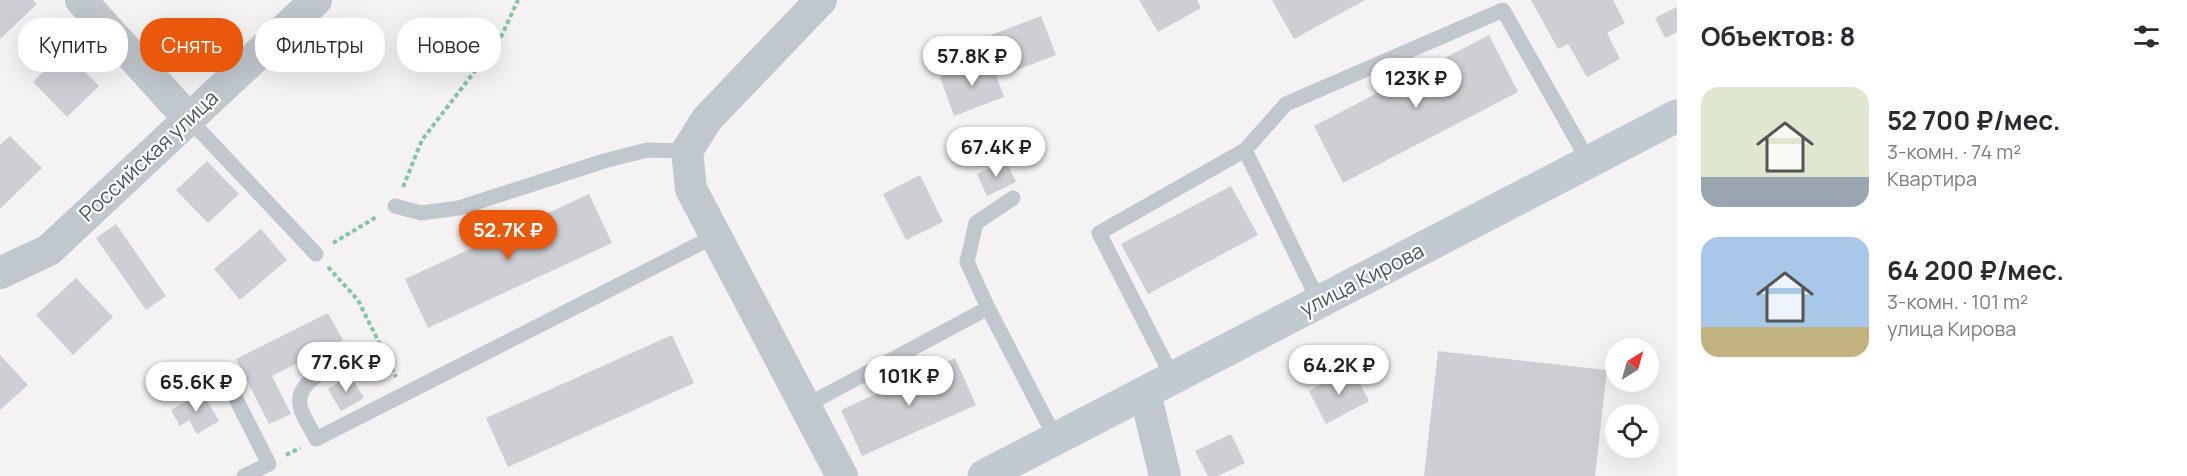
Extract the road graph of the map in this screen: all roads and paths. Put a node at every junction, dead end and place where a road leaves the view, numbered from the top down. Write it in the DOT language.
graph roads {
  1 [pos="81,0"];
  2 [pos="316,0"];
  3 [pos="821,0"];
  4 [pos="1677,116"];
  5 [pos="189,118"];
  6 [pos="1245,150"];
  7 [pos="687,151"];
  8 [pos="1589,162"];
  9 [pos="1012,198"];
  10 [pos="395,206"];
  11 [pos="715,236"];
  12 [pos="316,254"];
  13 [pos="0,273"];
  14 [pos="1319,302"];
  15 [pos="988,308"];
  16 [pos="348,358"];
  17 [pos="1159,386"];
  18 [pos="231,389"];
  19 [pos="805,406"];
  20 [pos="316,439"];
  21 [pos="1056,439"];
  22 [pos="269,464"];
  23 [pos="244,476"];
  24 [pos="842,476"];
  25 [pos="984,476"];
  26 [pos="1165,476"];
  1 -- 5 [label="street"];
  2 -- 5 [label="street, Российская улица"];
  3 -- 7 [label="street"];
  4 -- 8 [label="main road, улица Кирова"];
  5 -- 12 [label="lane"];
  5 -- 13 [label="street, Российская улица"];
  6 -- 8 [label="lane"];
  6 -- 14 [label="lane"];
  6 -- 17 [label="lane"];
  7 -- 10 [label="lane"];
  7 -- 11 [label="street"];
  8 -- 14 [label="main road, улица Кирова"];
  9 -- 15 [label="lane"];
  11 -- 19 [label="street"];
  11 -- 20 [label="lane"];
  14 -- 17 [label="main road, улица Кирова"];
  15 -- 19 [label="lane"];
  15 -- 21 [label="lane"];
  16 -- 20 [label="lane"];
  17 -- 21 [label="main road, улица Кирова"];
  17 -- 26 [label="street"];
  18 -- 22 [label="lane"];
  19 -- 24 [label="street"];
  20 -- 22 [label="path"];
  21 -- 25 [label="main road, улица Кирова"];
  22 -- 23 [label="lane"];
}
